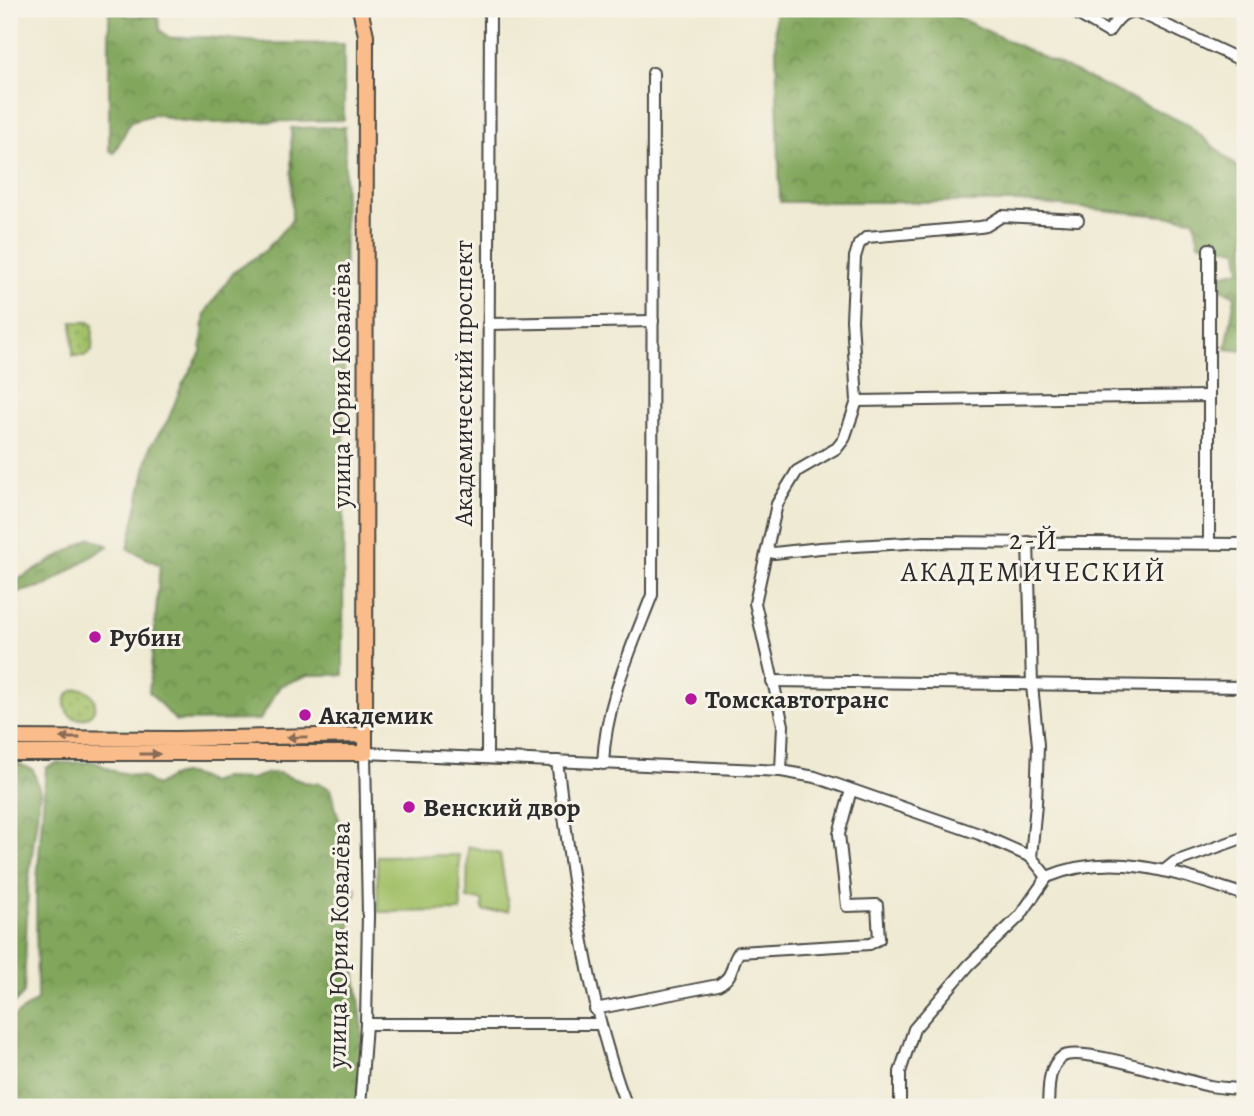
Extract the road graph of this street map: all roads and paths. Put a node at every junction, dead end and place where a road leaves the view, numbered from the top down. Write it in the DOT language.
graph roads {
  1 [pos="360,9"];
  2 [pos="373,9"];
  3 [pos="490,9"];
  4 [pos="1069,9"];
  5 [pos="366,35"];
  6 [pos="1245,62"];
  7 [pos="653,73"];
  8 [pos="1078,220"];
  9 [pos="1209,249"];
  10 [pos="653,321"];
  11 [pos="488,324"];
  12 [pos="1208,396"];
  13 [pos="857,401"];
  14 [pos="1028,542"];
  15 [pos="1209,542"];
  16 [pos="1245,544"];
  17 [pos="767,551"];
  18 [pos="772,681"];
  19 [pos="1032,685"];
  20 [pos="1245,687"];
  21 [pos="365,735"];
  22 [pos="9,738"];
  23 [pos="176,747"];
  24 [pos="365,753"];
  25 [pos="9,754"];
  26 [pos="487,758"];
  27 [pos="557,761"];
  28 [pos="603,764"];
  29 [pos="781,771"];
  30 [pos="851,790"];
  31 [pos="1245,837"];
  32 [pos="1031,858"];
  33 [pos="1165,870"];
  34 [pos="1047,877"];
  35 [pos="1245,895"];
  36 [pos="595,1009"];
  37 [pos="366,1024"];
  38 [pos="599,1024"];
  39 [pos="1243,1090"];
  40 [pos="360,1107"];
  41 [pos="627,1107"];
  42 [pos="900,1107"];
  43 [pos="1048,1107"];
  1 -- 5 [label="main road, улица Юрия Ковалёва"];
  2 -- 5 [label="main road, улица Юрия Ковалёва"];
  3 -- 11 [label="street, Академический проспект"];
  4 -- 6 [label="street"];
  5 -- 21 [label="main road, улица Юрия Ковалёва"];
  7 -- 10 [label="street"];
  8 -- 13 [label="street"];
  9 -- 12 [label="street"];
  10 -- 11 [label="street"];
  10 -- 28 [label="street"];
  11 -- 26 [label="street, Академический проспект"];
  12 -- 13 [label="street"];
  12 -- 15 [label="street"];
  13 -- 17 [label="street"];
  14 -- 15 [label="street"];
  14 -- 17 [label="street"];
  14 -- 19 [label="street"];
  15 -- 16 [label="street"];
  17 -- 18 [label="street"];
  18 -- 19 [label="street"];
  18 -- 29 [label="street"];
  19 -- 20 [label="street"];
  19 -- 32 [label="street"];
  21 -- 23 [label="main road, one-way"];
  21 -- 24 [label="main road"];
  23 -- 22 [label="main road, one-way"];
  23 -- 24 [label="main road"];
  25 -- 23 [label="main road, one-way"];
  24 -- 26 [label="street"];
  24 -- 37 [label="street, улица Юрия Ковалёва"];
  26 -- 27 [label="street"];
  27 -- 28 [label="street"];
  27 -- 36 [label="street"];
  28 -- 29 [label="street"];
  29 -- 30 [label="street"];
  30 -- 32 [label="street"];
  30 -- 36 [label="street"];
  31 -- 33 [label="street"];
  32 -- 34 [label="street"];
  33 -- 34 [label="street"];
  33 -- 35 [label="street"];
  34 -- 42 [label="street"];
  36 -- 38 [label="street"];
  37 -- 38 [label="street"];
  37 -- 40 [label="street, улица Юрия Ковалёва"];
  38 -- 41 [label="street"];
  39 -- 43 [label="street"];
}
